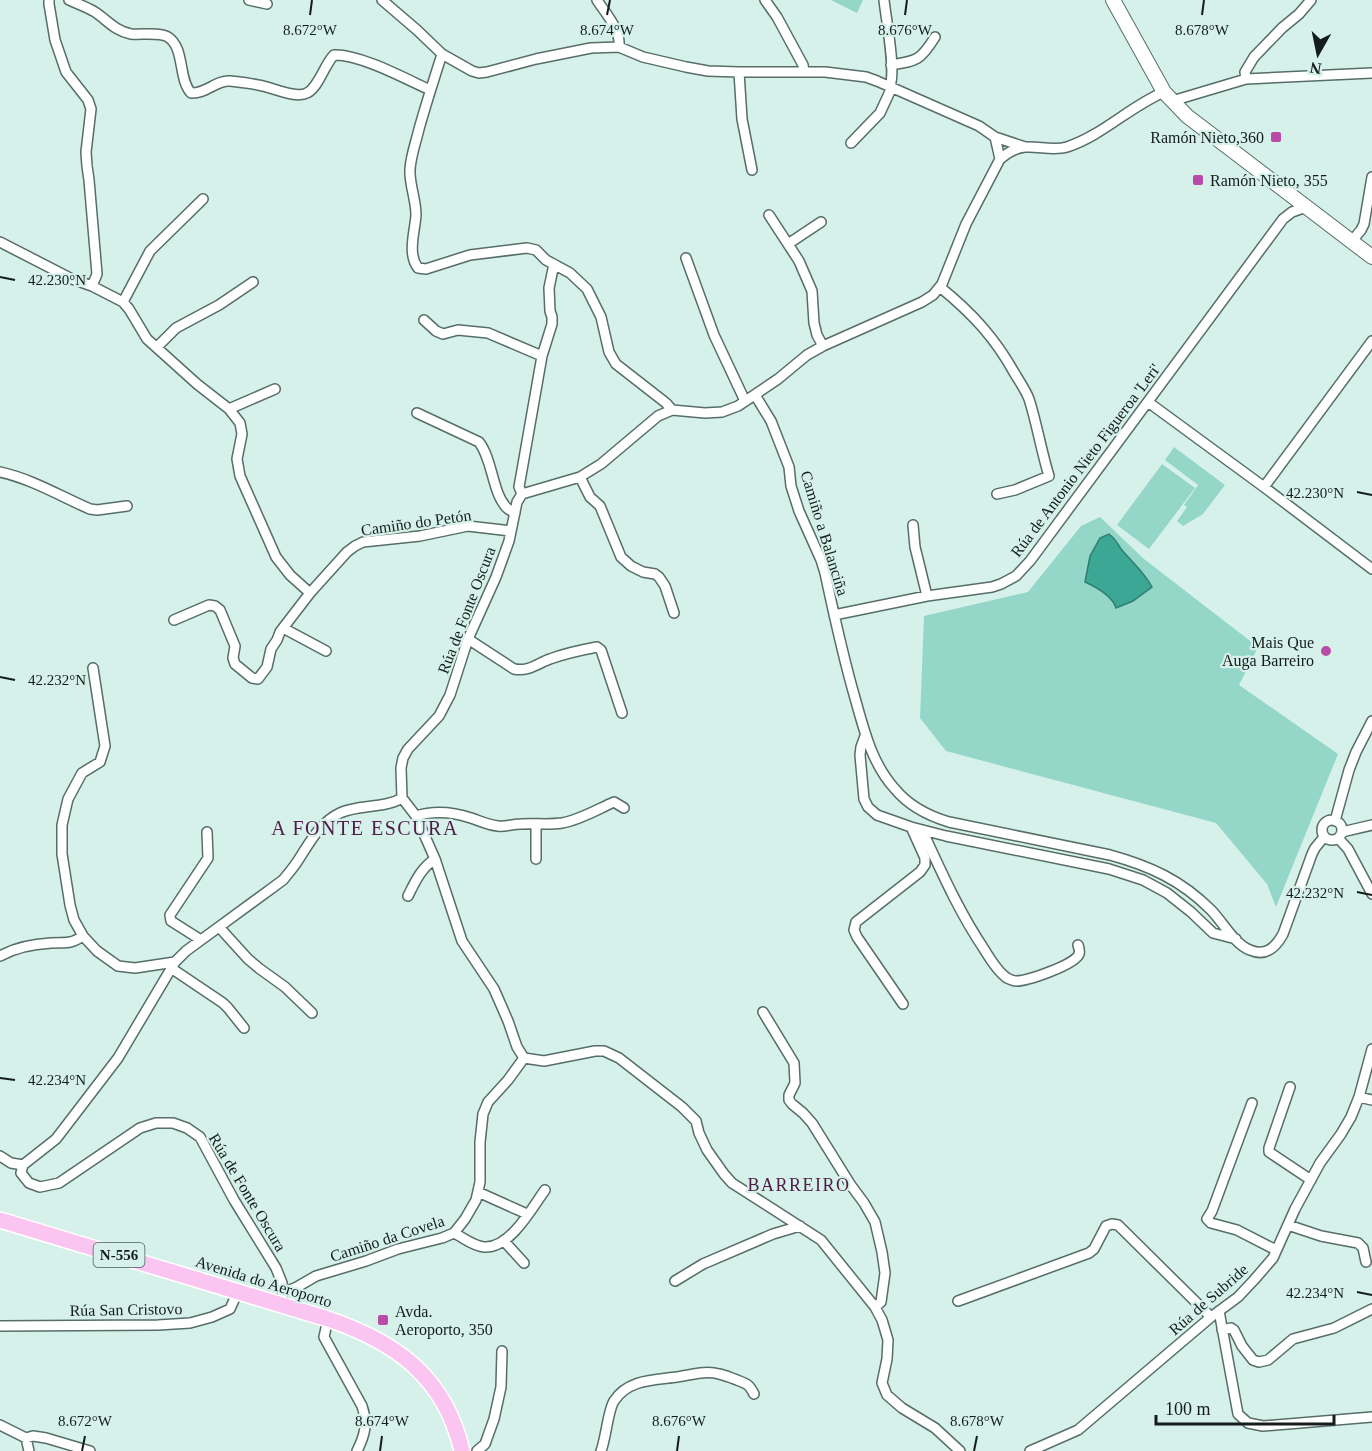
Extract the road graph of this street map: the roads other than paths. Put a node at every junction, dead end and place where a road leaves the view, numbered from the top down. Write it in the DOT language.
graph roads {
  1 [pos="49,0"];
  2 [pos="69,0"];
  3 [pos="249,0"];
  4 [pos="382,0"];
  5 [pos="597,0"];
  6 [pos="765,0"];
  7 [pos="884,0"];
  8 [pos="1113,0"];
  9 [pos="1311,0"];
  10 [pos="267,4"];
  11 [pos="935,37"];
  12 [pos="619,47"];
  13 [pos="442,54"];
  14 [pos="891,65"];
  15 [pos="804,71"];
  16 [pos="739,72"];
  17 [pos="1371,73"];
  18 [pos="1246,79"];
  19 [pos="891,87"];
  20 [pos="430,90"];
  21 [pos="1168,96"];
  22 [pos="995,137"];
  23 [pos="851,143"];
  24 [pos="1025,147"];
  25 [pos="1000,159"];
  26 [pos="752,170"];
  27 [pos="1372,177"];
  28 [pos="203,199"];
  29 [pos="1306,207"];
  30 [pos="770,215"];
  31 [pos="820,222"];
  32 [pos="0,242"];
  33 [pos="1352,242"];
  34 [pos="788,244"];
  35 [pos="1372,257"];
  36 [pos="686,258"];
  37 [pos="554,264"];
  38 [pos="253,282"];
  39 [pos="92,286"];
  40 [pos="940,287"];
  41 [pos="123,302"];
  42 [pos="424,320"];
  43 [pos="1372,341"];
  44 [pos="823,345"];
  45 [pos="157,347"];
  46 [pos="542,356"];
  47 [pos="275,389"];
  48 [pos="755,395"];
  49 [pos="745,401"];
  50 [pos="1148,402"];
  51 [pos="229,409"];
  52 [pos="672,410"];
  53 [pos="417,413"];
  54 [pos="0,472"];
  55 [pos="580,477"];
  56 [pos="1264,487"];
  57 [pos="522,494"];
  58 [pos="997,494"];
  59 [pos="127,506"];
  60 [pos="515,513"];
  61 [pos="914,525"];
  62 [pos="511,531"];
  63 [pos="1372,569"];
  64 [pos="310,593"];
  65 [pos="927,596"];
  66 [pos="674,613"];
  67 [pos="834,615"];
  68 [pos="174,620"];
  69 [pos="283,628"];
  70 [pos="468,639"];
  71 [pos="326,651"];
  72 [pos="93,668"];
  73 [pos="622,713"];
  74 [pos="1372,721"];
  75 [pos="866,736"];
  76 [pos="402,798"];
  77 [pos="624,808"];
  78 [pos="416,816"];
  79 [pos="1335,821"];
  80 [pos="536,824"];
  81 [pos="1372,825"];
  82 [pos="911,827"];
  83 [pos="922,830"];
  84 [pos="207,832"];
  85 [pos="1340,835"];
  86 [pos="1324,837"];
  87 [pos="435,859"];
  88 [pos="536,859"];
  89 [pos="1372,894"];
  90 [pos="408,896"];
  91 [pos="219,927"];
  92 [pos="83,936"];
  93 [pos="1236,939"];
  94 [pos="201,940"];
  95 [pos="1078,945"];
  96 [pos="0,956"];
  97 [pos="173,965"];
  98 [pos="903,1004"];
  99 [pos="763,1012"];
  100 [pos="312,1013"];
  101 [pos="244,1028"];
  102 [pos="1372,1049"];
  103 [pos="524,1058"];
  104 [pos="1290,1088"];
  105 [pos="1359,1097"];
  106 [pos="1372,1100"];
  107 [pos="1252,1103"];
  108 [pos="0,1156"];
  109 [pos="23,1165"];
  110 [pos="1311,1180"];
  111 [pos="545,1190"];
  112 [pos="478,1192"];
  113 [pos="527,1214"];
  114 [pos="0,1220"];
  115 [pos="1288,1225"];
  116 [pos="800,1226"];
  117 [pos="454,1233"];
  118 [pos="504,1242"];
  119 [pos="1276,1250"];
  120 [pos="1366,1262"];
  121 [pos="524,1263"];
  122 [pos="675,1281"];
  123 [pos="238,1291"];
  124 [pos="281,1298"];
  125 [pos="958,1301"];
  126 [pos="875,1307"];
  127 [pos="1372,1310"];
  128 [pos="1215,1314"];
  129 [pos="328,1319"];
  130 [pos="0,1326"];
  131 [pos="1222,1330"];
  132 [pos="502,1351"];
  133 [pos="754,1394"];
  134 [pos="1372,1417"];
  135 [pos="0,1425"];
  136 [pos="26,1438"];
  137 [pos="29,1451"];
  138 [pos="90,1451"];
  139 [pos="357,1451"];
  140 [pos="462,1451"];
  141 [pos="477,1451"];
  142 [pos="601,1451"];
  143 [pos="960,1451"];
  144 [pos="1030,1451"];
  1 -- 39 [label="street"];
  2 -- 20 [label="street"];
  3 -- 10 [label="street"];
  4 -- 13 [label="street"];
  5 -- 12 [label="street"];
  6 -- 15 [label="street"];
  7 -- 14 [label="street"];
  8 -- 21 [label="main road"];
  9 -- 18 [label="street"];
  11 -- 14 [label="street"];
  12 -- 13 [label="street"];
  12 -- 16 [label="street"];
  13 -- 20 [label="street"];
  14 -- 19 [label="street"];
  15 -- 16 [label="street"];
  15 -- 19 [label="street"];
  16 -- 26 [label="street"];
  17 -- 18 [label="street"];
  18 -- 21 [label="street"];
  19 -- 22 [label="street"];
  19 -- 23 [label="street"];
  20 -- 37 [label="street"];
  21 -- 24 [label="street"];
  21 -- 29 [label="main road"];
  22 -- 24 [label="street"];
  22 -- 25 [label="street"];
  24 -- 25 [label="street"];
  25 -- 40 [label="street"];
  27 -- 33 [label="street"];
  28 -- 41 [label="street"];
  29 -- 33 [label="main road"];
  29 -- 50 [label="street, Rúa de Antonio Nieto Figueroa 'Leri'"];
  30 -- 34 [label="street"];
  31 -- 34 [label="street"];
  32 -- 39 [label="street"];
  33 -- 35 [label="main road"];
  34 -- 44 [label="street"];
  36 -- 49 [label="street"];
  37 -- 46 [label="street, Rúa de Fonte Oscura"];
  37 -- 52 [label="street"];
  38 -- 45 [label="street"];
  39 -- 41 [label="street"];
  40 -- 44 [label="street"];
  40 -- 58 [label="street"];
  41 -- 45 [label="street"];
  42 -- 46 [label="street"];
  43 -- 56 [label="street"];
  44 -- 48 [label="street"];
  45 -- 51 [label="street"];
  46 -- 57 [label="street, Rúa de Fonte Oscura"];
  47 -- 51 [label="street"];
  48 -- 49 [label="street"];
  48 -- 67 [label="street, Camiño a Balanciña"];
  49 -- 52 [label="street"];
  50 -- 56 [label="street"];
  50 -- 65 [label="street, Rúa de Antonio Nieto Figueroa 'Leri'"];
  51 -- 64 [label="street"];
  52 -- 55 [label="street"];
  53 -- 60 [label="street"];
  54 -- 59 [label="street"];
  55 -- 57 [label="street"];
  55 -- 66 [label="street"];
  56 -- 63 [label="street"];
  57 -- 60 [label="street, Rúa de Fonte Oscura"];
  60 -- 62 [label="street, Rúa de Fonte Oscura"];
  61 -- 65 [label="street"];
  62 -- 64 [label="street, Camiño do Petón"];
  62 -- 70 [label="street, Rúa de Fonte Oscura"];
  64 -- 69 [label="street, Camiño do Petón"];
  65 -- 67 [label="street, Rúa de Antonio Nieto Figueroa 'Leri'"];
  67 -- 75 [label="street"];
  68 -- 69 [label="street, Camiño do Petón"];
  69 -- 71 [label="street"];
  70 -- 73 [label="street"];
  70 -- 76 [label="street, Rúa de Fonte Oscura"];
  72 -- 92 [label="street"];
  74 -- 79 [label="street"];
  75 -- 82 [label="street"];
  75 -- 93 [label="street"];
  76 -- 78 [label="street"];
  76 -- 91 [label="street"];
  77 -- 80 [label="street"];
  78 -- 80 [label="street"];
  78 -- 87 [label="street"];
  79 -- 85 [label="street"];
  79 -- 86 [label="street"];
  80 -- 88 [label="street"];
  81 -- 85 [label="street"];
  82 -- 83 [label="street"];
  82 -- 98 [label="street"];
  83 -- 93 [label="street"];
  83 -- 95 [label="street"];
  84 -- 94 [label="street"];
  85 -- 86 [label="street"];
  85 -- 89 [label="street"];
  86 -- 93 [label="street"];
  87 -- 90 [label="street"];
  87 -- 103 [label="street"];
  91 -- 94 [label="street"];
  91 -- 100 [label="street"];
  92 -- 96 [label="street"];
  92 -- 97 [label="street"];
  94 -- 97 [label="street"];
  97 -- 101 [label="street"];
  97 -- 109 [label="street"];
  99 -- 126 [label="street"];
  102 -- 105 [label="street, Rúa de Subride"];
  103 -- 112 [label="street, Camiño da Covela"];
  103 -- 116 [label="street"];
  104 -- 110 [label="street"];
  105 -- 106 [label="street"];
  105 -- 110 [label="street, Rúa de Subride"];
  107 -- 119 [label="street"];
  108 -- 109 [label="street"];
  109 -- 124 [label="street, Rúa de Fonte Oscura"];
  110 -- 115 [label="street, Rúa de Subride"];
  111 -- 113 [label="street"];
  112 -- 113 [label="street"];
  112 -- 117 [label="street, Camiño da Covela"];
  113 -- 118 [label="street"];
  114 -- 123 [label="main road, Avenida do Aeroporto / N-556"];
  115 -- 119 [label="street, Rúa de Subride"];
  115 -- 120 [label="street"];
  116 -- 122 [label="street"];
  116 -- 126 [label="street"];
  117 -- 118 [label="street"];
  117 -- 124 [label="street, Camiño da Covela"];
  118 -- 121 [label="street"];
  119 -- 128 [label="street, Rúa de Subride"];
  123 -- 124 [label="main road, Avenida do Aeroporto / N-556"];
  123 -- 130 [label="street, Rúa San Cristovo"];
  124 -- 129 [label="main road, Avenida do Aeroporto / N-556"];
  125 -- 128 [label="street"];
  126 -- 143 [label="street"];
  127 -- 131 [label="street"];
  128 -- 131 [label="street"];
  128 -- 144 [label="street, Rúa de Subride"];
  129 -- 139 [label="street"];
  129 -- 140 [label="main road, Avenida do Aeroporto / N-556"];
  131 -- 134 [label="street"];
  132 -- 141 [label="street"];
  133 -- 142 [label="street"];
  135 -- 136 [label="street"];
  136 -- 137 [label="street"];
  136 -- 138 [label="street"];
}
